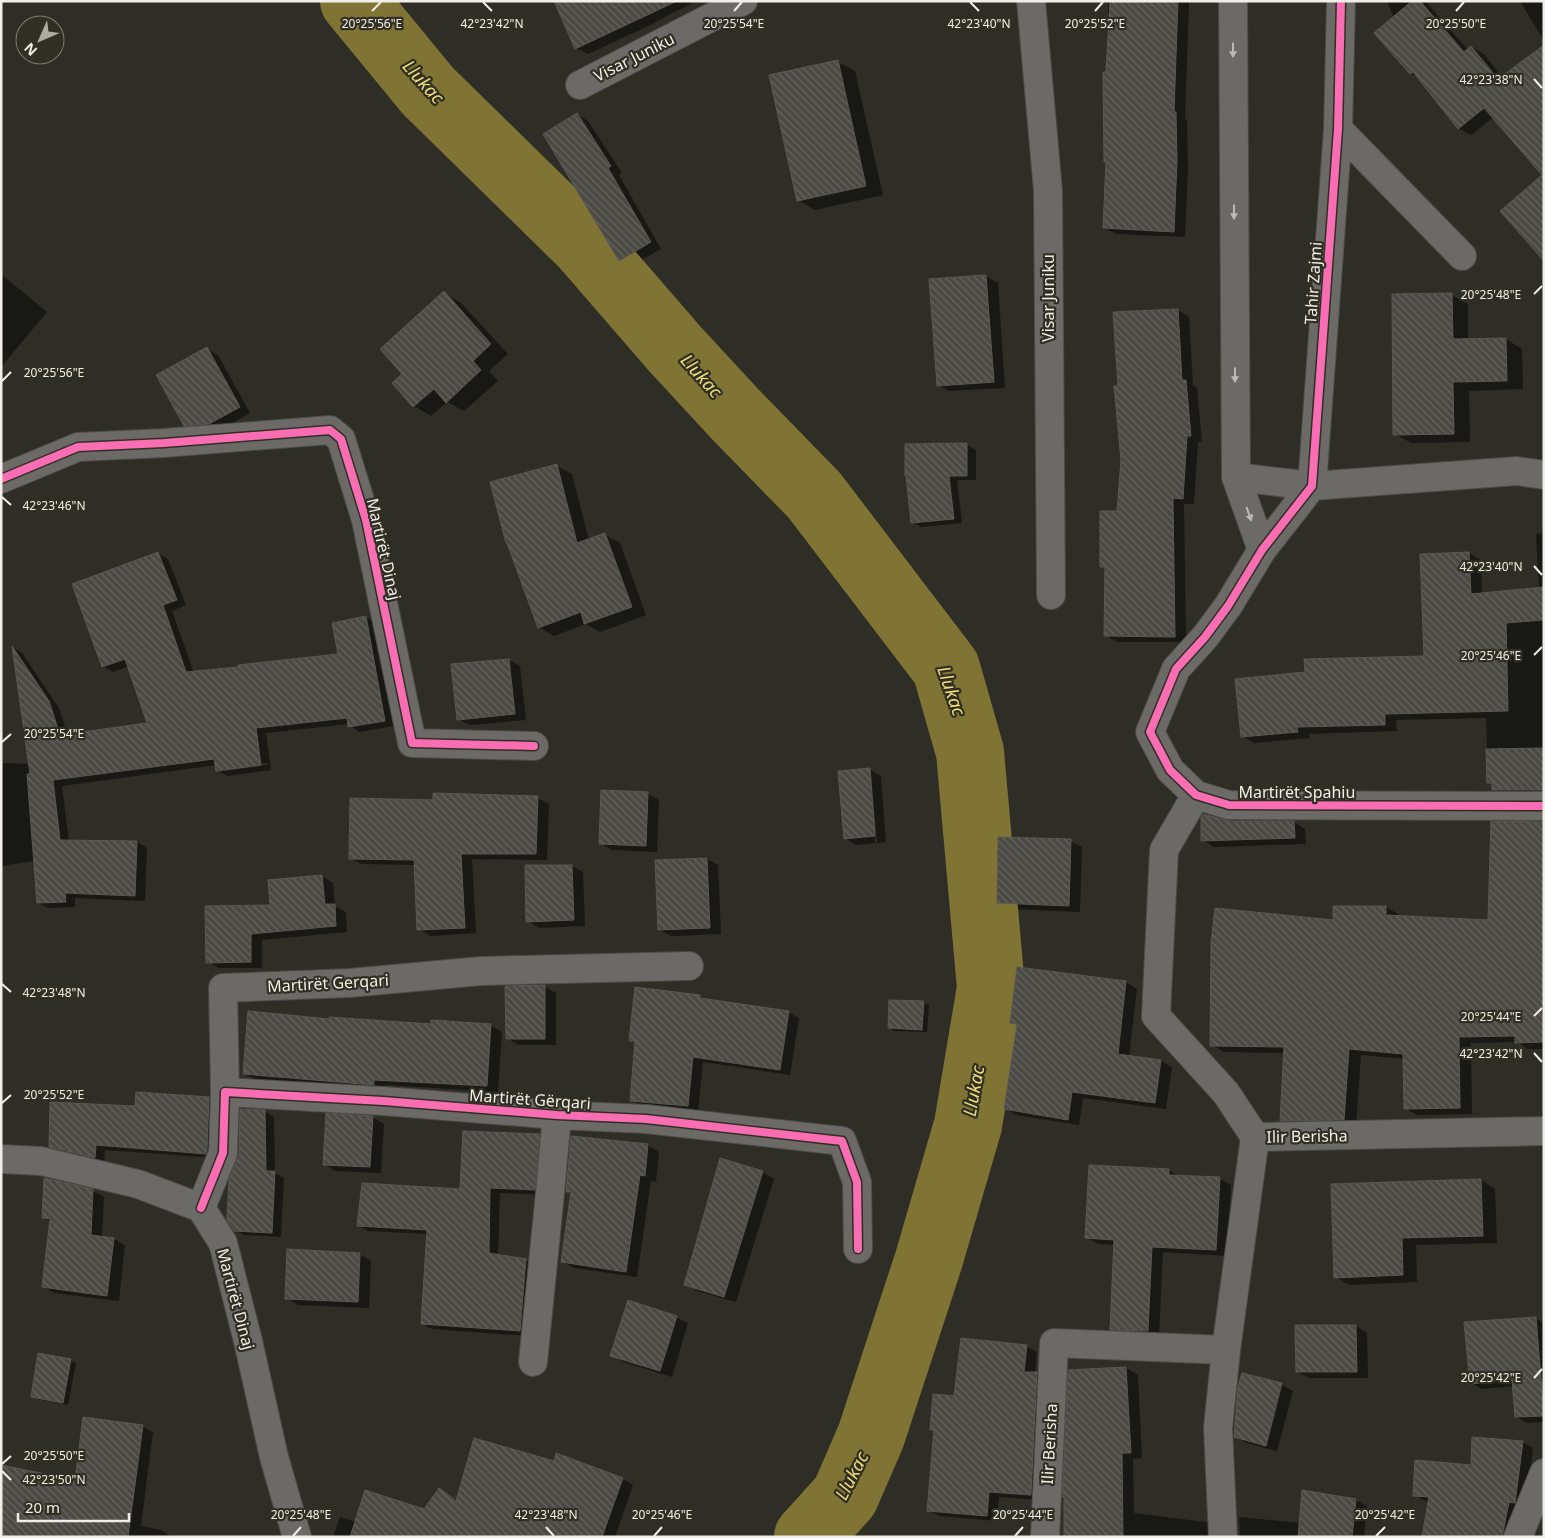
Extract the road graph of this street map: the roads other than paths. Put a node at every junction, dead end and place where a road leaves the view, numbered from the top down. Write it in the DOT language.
graph roads {
  1 [pos="743,1"];
  2 [pos="1031,1"];
  3 [pos="1233,1"];
  4 [pos="1341,1"];
  5 [pos="580,84"];
  6 [pos="1338,128"];
  7 [pos="1462,256"];
  8 [pos="1544,475"];
  9 [pos="1236,478"];
  10 [pos="1,479"];
  11 [pos="1312,486"];
  12 [pos="1262,550"];
  13 [pos="1050,595"];
  14 [pos="534,746"];
  15 [pos="1196,795"];
  16 [pos="1544,806"];
  17 [pos="689,966"];
  18 [pos="225,1092"];
  19 [pos="557,1116"];
  20 [pos="1544,1131"];
  21 [pos="1255,1137"];
  22 [pos="1,1159"];
  23 [pos="201,1208"];
  24 [pos="858,1249"];
  25 [pos="1226,1350"];
  26 [pos="533,1362"];
  27 [pos="1544,1473"];
  28 [pos="297,1537"];
  29 [pos="1044,1537"];
  30 [pos="1223,1537"];
  31 [pos="1518,1537"];
  1 -- 5 [label="street, Visar Juniku"];
  2 -- 13 [label="street, Visar Juniku"];
  3 -- 9 [label="street, one-way"];
  4 -- 6 [label="street, Tahir Zajmi"];
  6 -- 7 [label="street"];
  6 -- 11 [label="street, Tahir Zajmi"];
  8 -- 11 [label="street"];
  9 -- 11 [label="street"];
  9 -- 12 [label="street, one-way"];
  10 -- 14 [label="street, Martirët Dinaj"];
  11 -- 12 [label="street"];
  12 -- 15 [label="street, Martirët Spahiu"];
  15 -- 16 [label="street, Martirët Spahiu"];
  15 -- 21 [label="street"];
  17 -- 18 [label="street, Martirët Gerqari"];
  18 -- 19 [label="street, Martirët Gërqari"];
  18 -- 23 [label="street"];
  19 -- 24 [label="street, Martirët Gërqari"];
  19 -- 26 [label="street, Martirët Gërqari"];
  20 -- 21 [label="street, Ilir Berisha"];
  21 -- 25 [label="street, Ilir Berisha"];
  22 -- 23 [label="street"];
  23 -- 28 [label="street, Martirët Dinaj"];
  25 -- 29 [label="street, Ilir Berisha"];
  25 -- 30 [label="street, Ilir Berisha"];
  27 -- 31 [label="street"];
}
